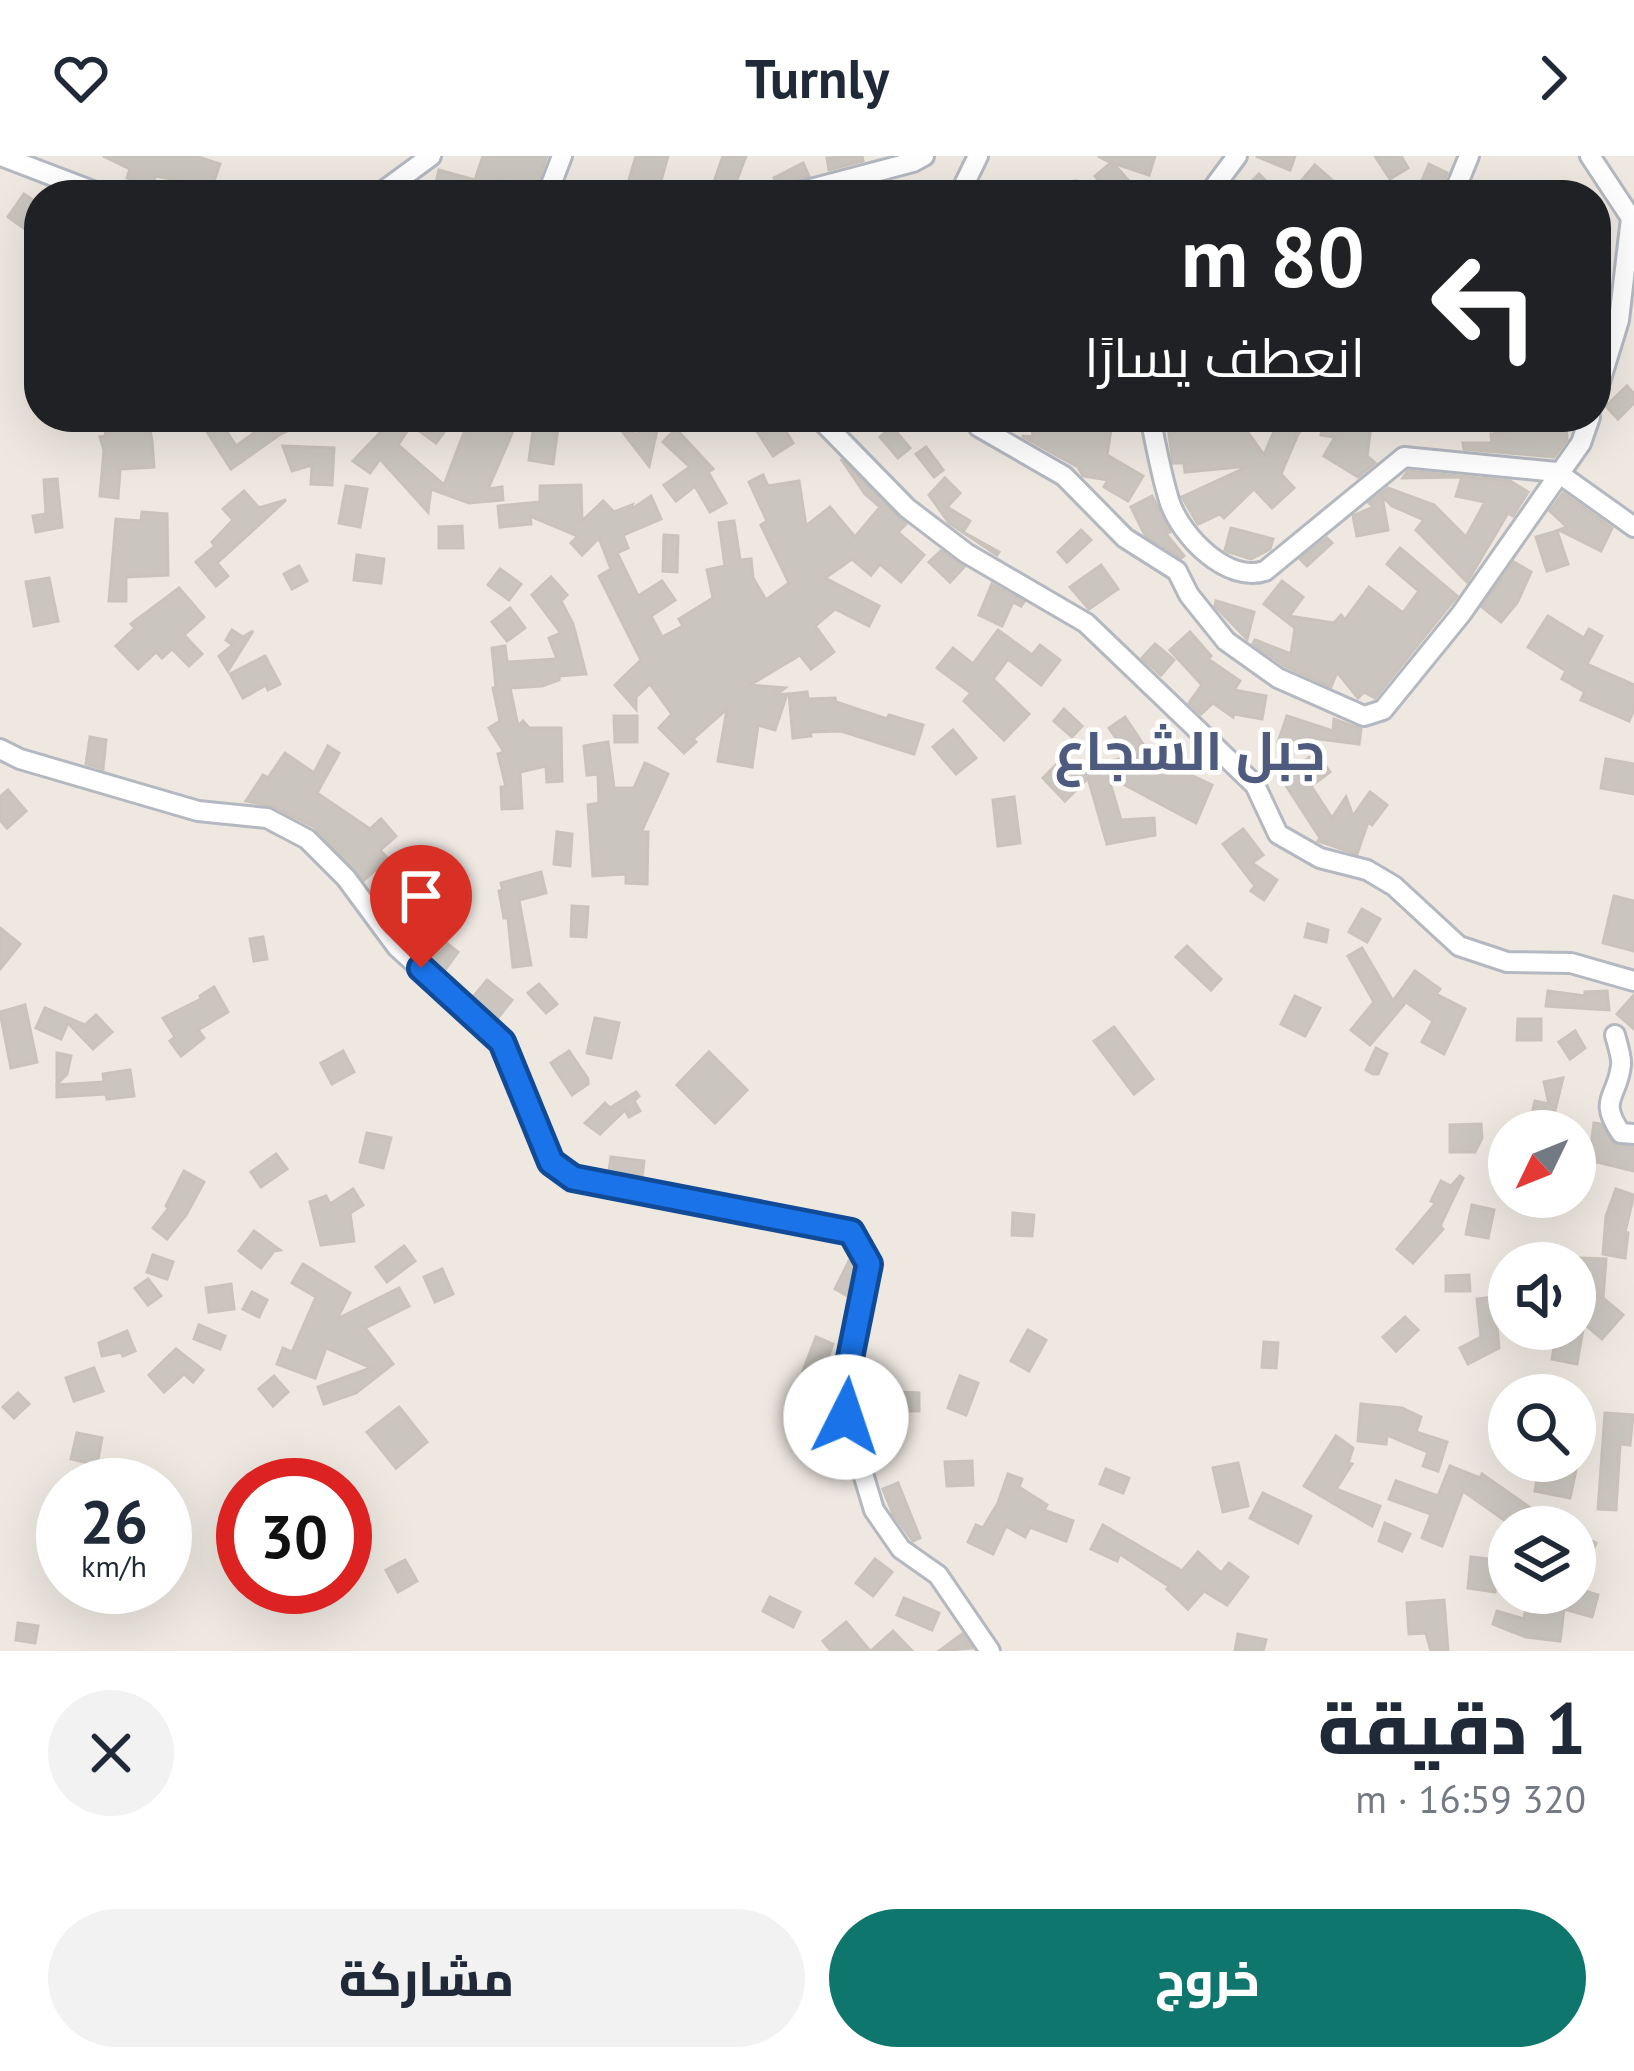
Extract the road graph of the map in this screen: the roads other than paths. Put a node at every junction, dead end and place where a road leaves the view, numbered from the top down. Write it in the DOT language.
graph roads {
  1 [pos="1,156"];
  2 [pos="431,156"];
  3 [pos="924,156"];
  4 [pos="64,180"];
  5 [pos="398,180"];
  6 [pos="845,180"];
  7 [pos="1611,189"];
  8 [pos="1611,344"];
  9 [pos="833,432"];
  10 [pos="986,432"];
  11 [pos="1153,432"];
  12 [pos="1584,432"];
  13 [pos="1557,472"];
  14 [pos="1634,526"];
  15 [pos="0,749"];
  16 [pos="1634,981"];
  17 [pos="1615,1035"];
  18 [pos="1634,1134"];
  19 [pos="990,1651"];
  1 -- 4 [label="street"];
  2 -- 5 [label="street"];
  3 -- 6 [label="street"];
  7 -- 8 [label="street"];
  9 -- 16 [label="street"];
  10 -- 13 [label="street"];
  11 -- 13 [label="street"];
  12 -- 13 [label="street"];
  13 -- 14 [label="street"];
  15 -- 19 [label="street"];
  17 -- 18 [label="street"];
}
